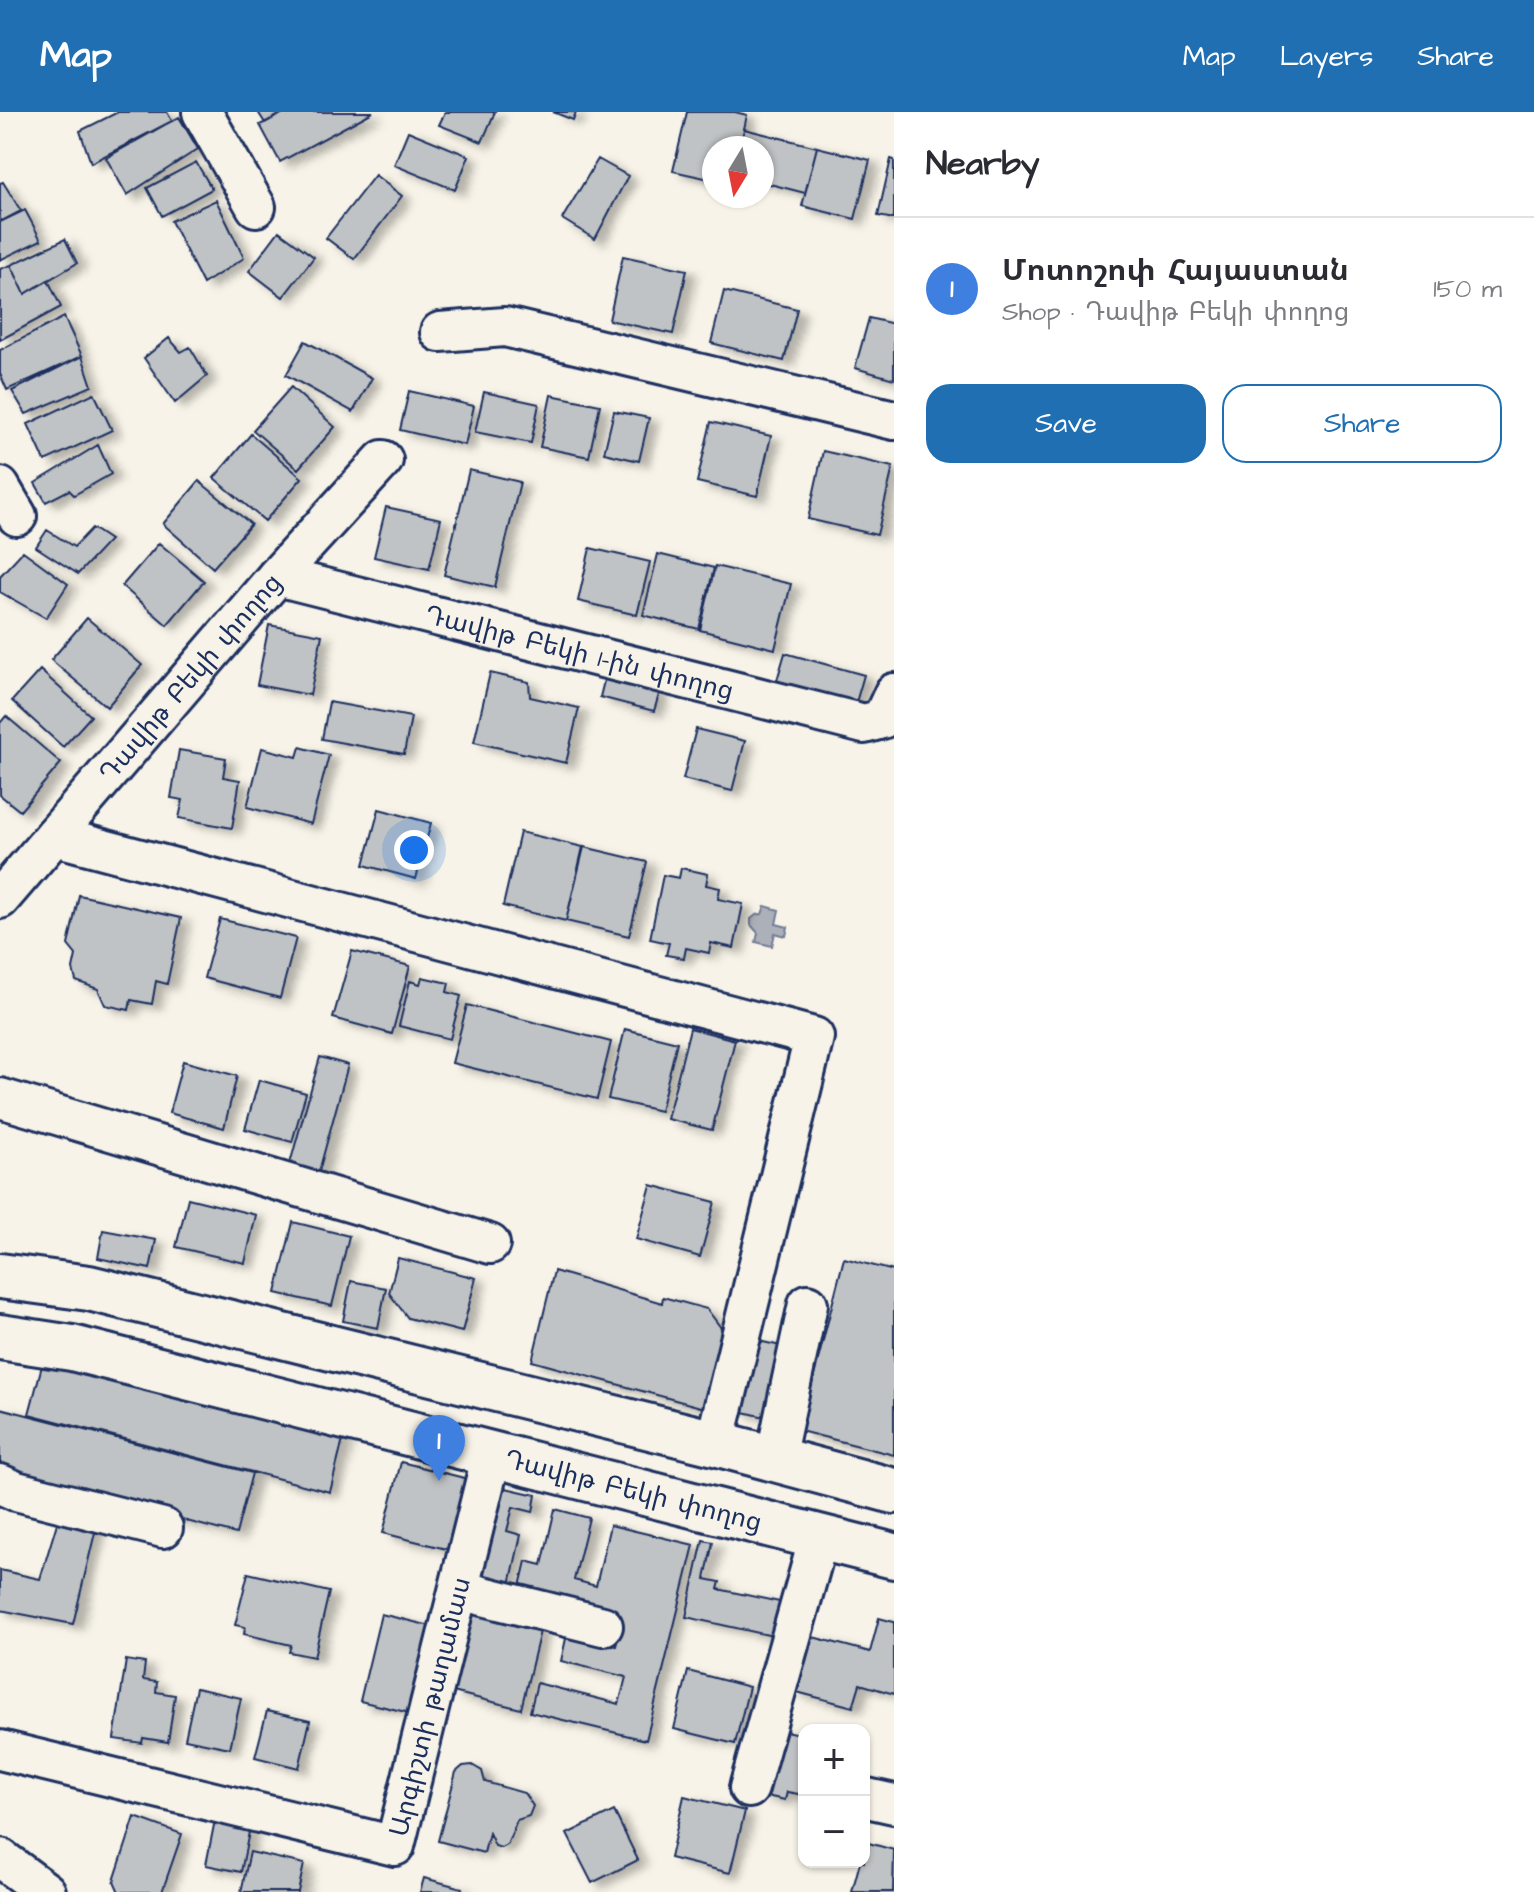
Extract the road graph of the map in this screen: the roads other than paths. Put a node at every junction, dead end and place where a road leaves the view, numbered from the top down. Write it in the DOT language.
graph roads {
  1 [pos="202,112"];
  2 [pos="256,207"];
  3 [pos="440,332"];
  4 [pos="894,420"];
  5 [pos="383,460"];
  6 [pos="277,576"];
  7 [pos="888,706"];
  8 [pos="54,836"];
  9 [pos="0,899"];
  10 [pos="0,1098"];
  11 [pos="490,1244"];
  12 [pos="0,1276"];
  13 [pos="808,1304"];
  14 [pos="0,1337"];
  15 [pos="715,1443"];
  16 [pos="492,1454"];
  17 [pos="775,1459"];
  18 [pos="0,1484"];
  19 [pos="894,1491"];
  20 [pos="163,1528"];
  21 [pos="819,1537"];
  22 [pos="894,1556"];
  23 [pos="459,1590"];
  24 [pos="603,1626"];
  25 [pos="0,1750"];
  26 [pos="749,1788"];
  27 [pos="0,1858"];
  28 [pos="46,1892"];
  1 -- 2 [label="street"];
  3 -- 4 [label="street"];
  5 -- 6 [label="street, Դավիթ Բեկի փողոց"];
  6 -- 7 [label="street, Դավիթ Բեկի 1-ին փողոց"];
  6 -- 8 [label="street, Դավիթ Բեկի փողոց"];
  8 -- 9 [label="street, Դավիթ Բեկի փողոց"];
  8 -- 15 [label="street"];
  10 -- 11 [label="street"];
  12 -- 15 [label="main road"];
  13 -- 17 [label="street"];
  14 -- 16 [label="main road, Դավիթ Բեկի փողոց"];
  15 -- 17 [label="main road"];
  16 -- 21 [label="main road, Դավիթ Բեկի փողոց"];
  16 -- 23 [label="street, Արգիշտի թաղամաս"];
  17 -- 19 [label="main road"];
  18 -- 20 [label="street"];
  21 -- 22 [label="main road, Դավիթ Բեկի փողոց"];
  21 -- 26 [label="street"];
  23 -- 24 [label="street"];
  23 -- 25 [label="street, Արգիշտի թաղամաս"];
  27 -- 28 [label="street"];
}
